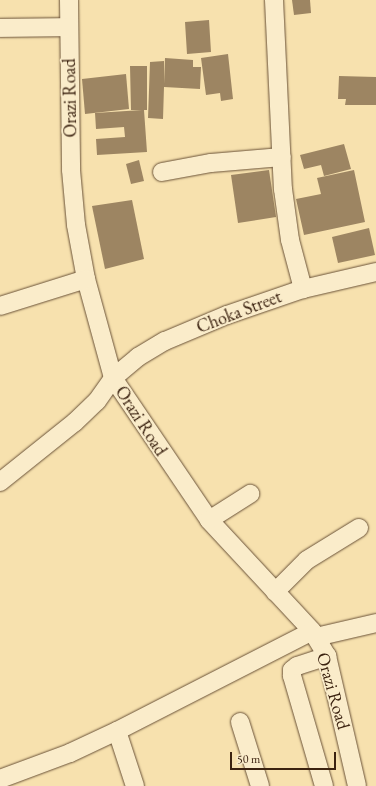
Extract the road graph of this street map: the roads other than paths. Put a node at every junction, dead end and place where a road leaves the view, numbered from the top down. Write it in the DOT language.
graph roads {
  1 [pos="69,0"];
  2 [pos="274,0"];
  3 [pos="70,27"];
  4 [pos="0,28"];
  5 [pos="282,157"];
  6 [pos="162,172"];
  7 [pos="376,272"];
  8 [pos="86,279"];
  9 [pos="303,289"];
  10 [pos="0,306"];
  11 [pos="113,378"];
  12 [pos="0,482"];
  13 [pos="250,494"];
  14 [pos="209,520"];
  15 [pos="359,528"];
  16 [pos="275,592"];
  17 [pos="376,623"];
  18 [pos="314,634"];
  19 [pos="326,656"];
  20 [pos="240,722"];
  21 [pos="117,731"];
  22 [pos="0,780"];
  23 [pos="135,786"];
  24 [pos="260,786"];
  25 [pos="324,786"];
  26 [pos="357,786"];
  1 -- 3 [label="street, Orazi Road"];
  2 -- 5 [label="street"];
  3 -- 4 [label="street"];
  3 -- 8 [label="street, Orazi Road"];
  5 -- 6 [label="street"];
  5 -- 9 [label="street"];
  7 -- 9 [label="street, Choka Street"];
  8 -- 10 [label="street"];
  8 -- 11 [label="street, Orazi Road"];
  9 -- 11 [label="street, Choka Street"];
  11 -- 12 [label="street, Choka Street"];
  11 -- 14 [label="street, Orazi Road"];
  13 -- 14 [label="street"];
  14 -- 16 [label="street, Orazi Road"];
  15 -- 16 [label="street"];
  16 -- 18 [label="street, Orazi Road"];
  17 -- 18 [label="street"];
  18 -- 19 [label="street, Orazi Road"];
  18 -- 21 [label="street"];
  19 -- 25 [label="street"];
  19 -- 26 [label="street, Orazi Road"];
  20 -- 24 [label="street"];
  21 -- 22 [label="street"];
  21 -- 23 [label="street"];
}
